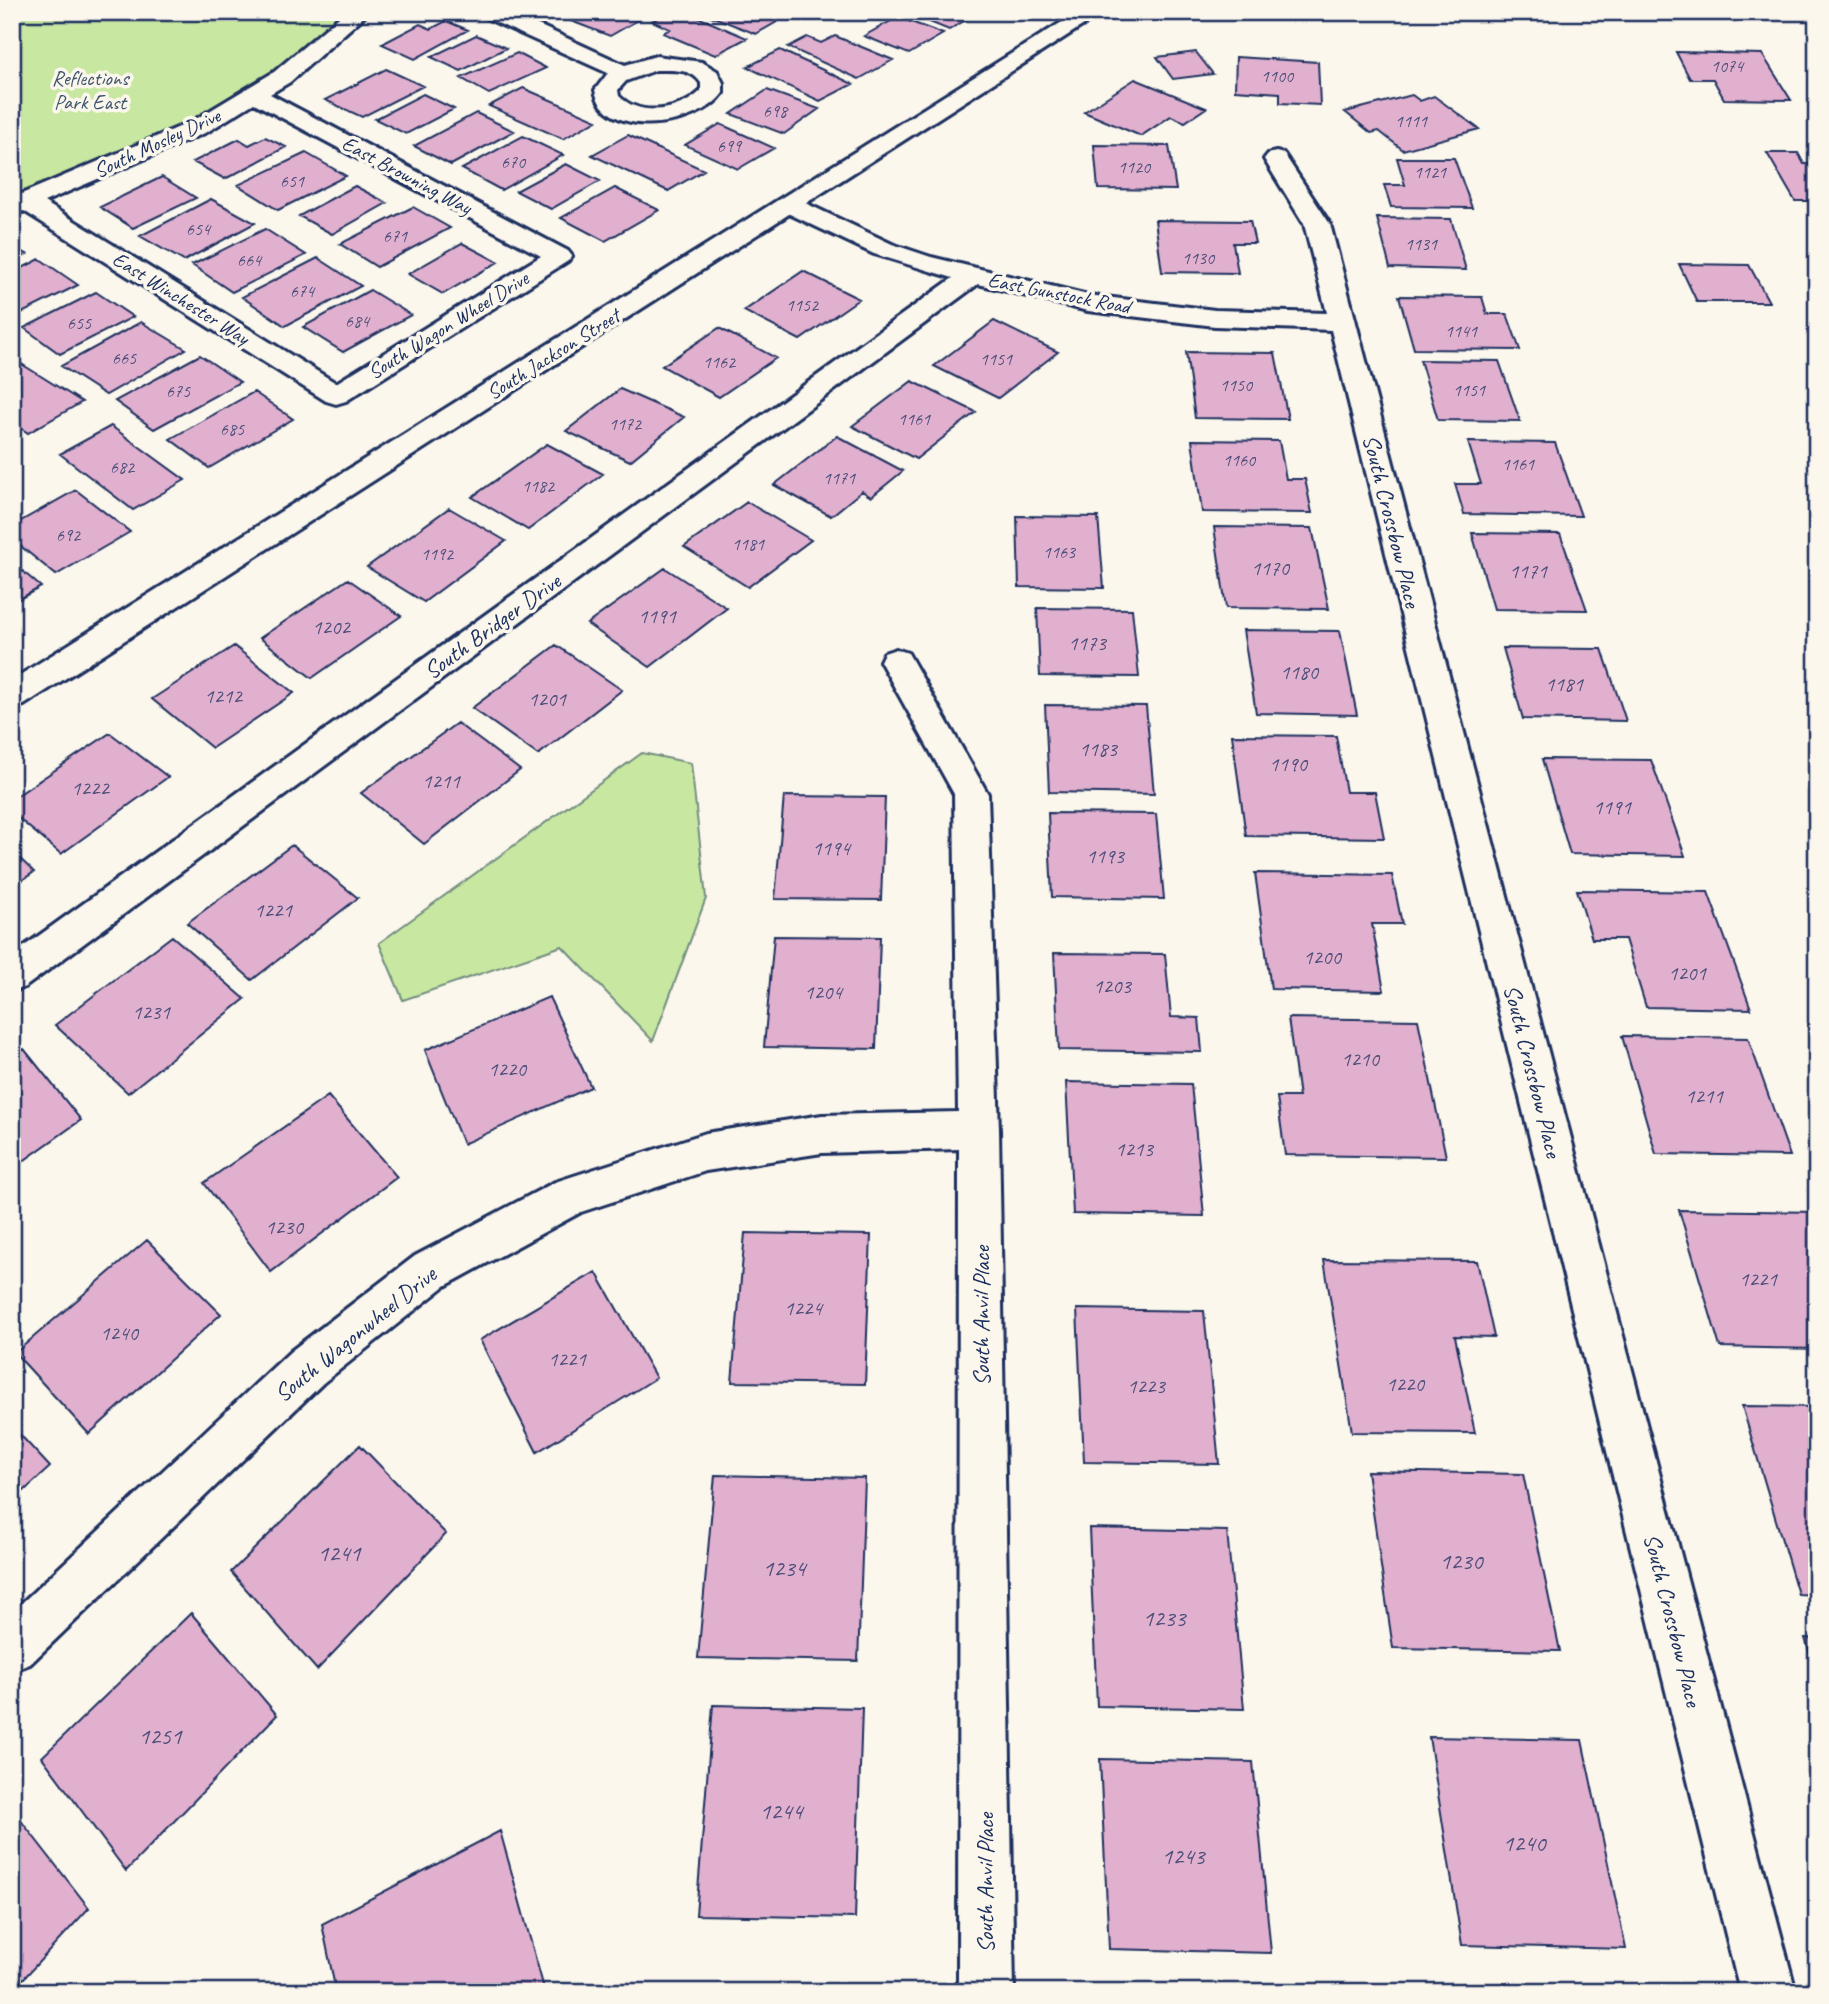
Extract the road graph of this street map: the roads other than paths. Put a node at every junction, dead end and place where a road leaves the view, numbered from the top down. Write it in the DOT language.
graph roads {
  1 [pos="358,12"];
  2 [pos="492,12"];
  3 [pos="1093,12"];
  4 [pos="623,72"];
  5 [pos="254,94"];
  6 [pos="1276,159"];
  7 [pos="20,204"];
  8 [pos="790,205"];
  9 [pos="559,256"];
  10 [pos="972,276"];
  11 [pos="1342,322"];
  12 [pos="336,395"];
  13 [pos="896,661"];
  14 [pos="12,696"];
  15 [pos="12,975"];
  16 [pos="979,1130"];
  17 [pos="12,1646"];
  18 [pos="986,1992"];
  19 [pos="1768,1992"];
  1 -- 5 [label="street, South Mosley Drive"];
  2 -- 4 [label="street"];
  3 -- 8 [label="street, South Jackson Street"];
  5 -- 7 [label="street, South Mosley Drive"];
  5 -- 9 [label="street, East Browning Way"];
  6 -- 11 [label="street, South Crossbow Place"];
  7 -- 12 [label="street, East Winchester Way"];
  8 -- 10 [label="street, East Gunstock Road"];
  8 -- 14 [label="street, South Jackson Street"];
  9 -- 12 [label="street, South Wagon Wheel Drive"];
  10 -- 11 [label="street, East Gunstock Road"];
  10 -- 15 [label="street, South Bridger Drive"];
  11 -- 19 [label="street, South Crossbow Place"];
  13 -- 16 [label="street, South Anvil Place"];
  16 -- 17 [label="street, South Wagonwheel Drive"];
  16 -- 18 [label="street, South Anvil Place"];
}
